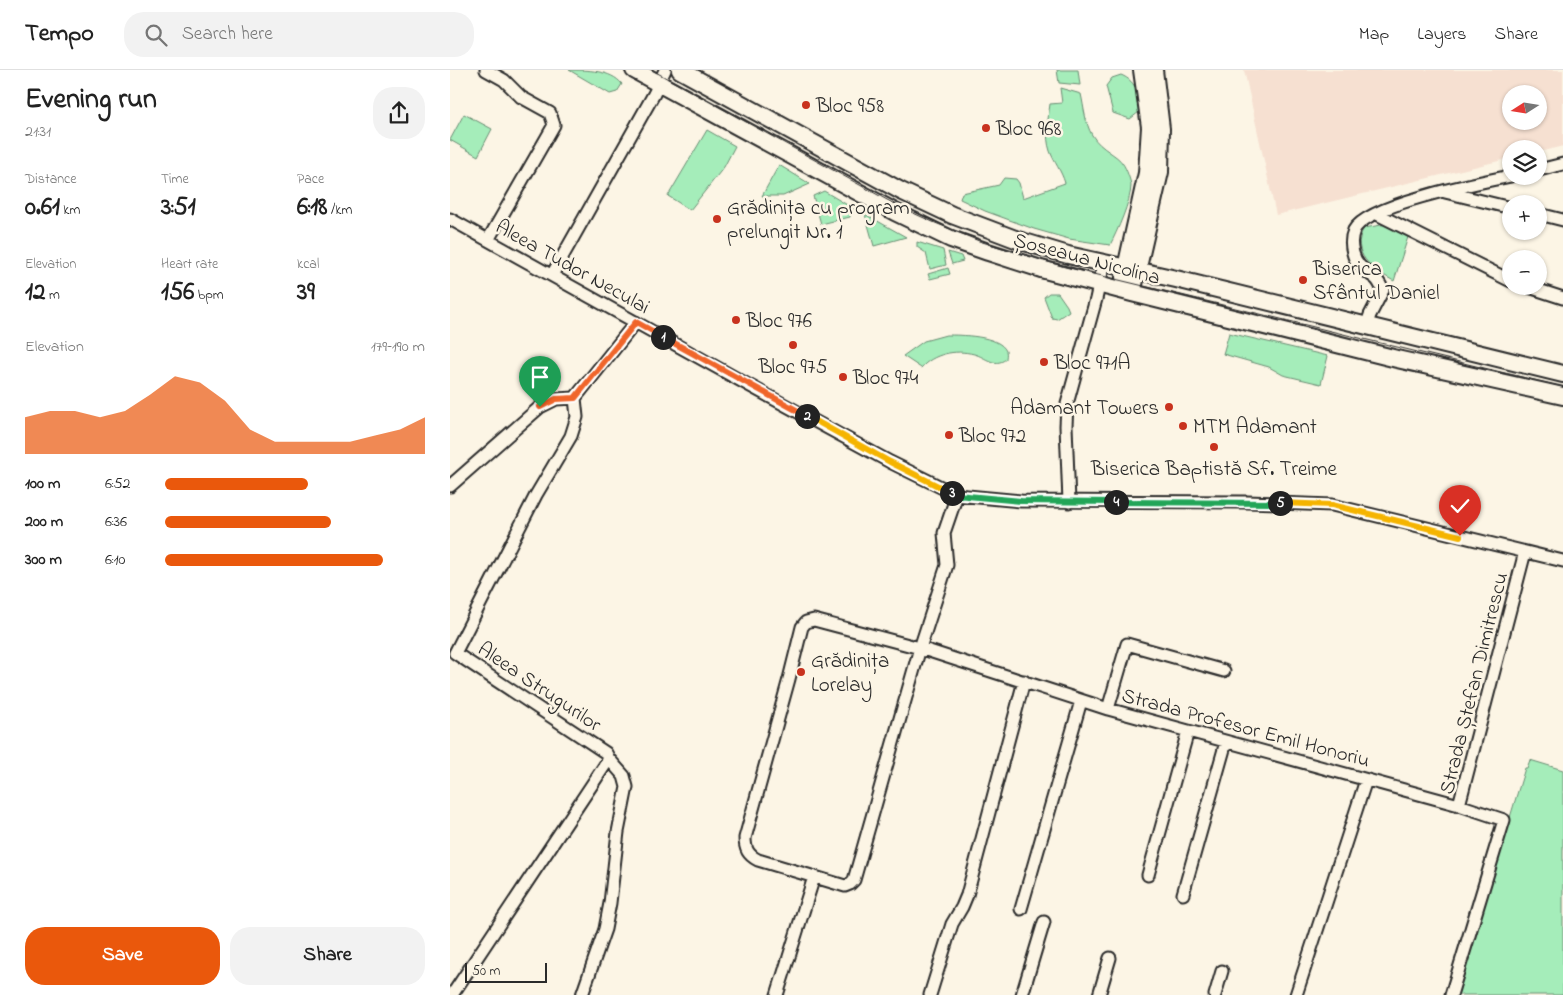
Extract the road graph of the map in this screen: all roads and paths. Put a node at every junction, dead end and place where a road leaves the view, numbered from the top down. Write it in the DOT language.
graph roads {
  1 [pos="486,70"];
  2 [pos="634,70"];
  3 [pos="680,70"];
  4 [pos="1142,70"];
  5 [pos="1154,70"];
  6 [pos="662,77"];
  7 [pos="1563,164"];
  8 [pos="1547,168"];
  9 [pos="1502,178"];
  10 [pos="1440,191"];
  11 [pos="1502,206"];
  12 [pos="1377,214"];
  13 [pos="1547,216"];
  14 [pos="450,219"];
  15 [pos="1563,220"];
  16 [pos="488,240"];
  17 [pos="1104,263"];
  18 [pos="1132,269"];
  19 [pos="552,276"];
  20 [pos="1502,276"];
  21 [pos="1100,284"];
  22 [pos="1126,291"];
  23 [pos="1547,293"];
  24 [pos="1563,298"];
  25 [pos="636,322"];
  26 [pos="1366,326"];
  27 [pos="1563,374"];
  28 [pos="1563,396"];
  29 [pos="575,398"];
  30 [pos="450,486"];
  31 [pos="957,495"];
  32 [pos="1070,502"];
  33 [pos="1525,552"];
  34 [pos="1563,561"];
  35 [pos="920,648"];
  36 [pos="453,658"];
  37 [pos="1224,671"];
  38 [pos="1024,681"];
  39 [pos="1081,701"];
  40 [pos="1108,709"];
  41 [pos="1188,731"];
  42 [pos="1226,742"];
  43 [pos="609,759"];
  44 [pos="1366,780"];
  45 [pos="1459,805"];
  46 [pos="1148,875"];
  47 [pos="814,877"];
  48 [pos="1183,894"];
  49 [pos="1021,909"];
  50 [pos="1044,922"];
  51 [pos="1110,958"];
  52 [pos="1222,970"];
  53 [pos="452,995"];
  54 [pos="582,995"];
  55 [pos="777,995"];
  56 [pos="930,995"];
  57 [pos="1022,995"];
  58 [pos="1099,995"];
  59 [pos="1215,995"];
  60 [pos="1296,995"];
  61 [pos="1451,995"];
  1 -- 16 [label="street"];
  2 -- 6 [label="main road, Șoseaua Nicolina"];
  3 -- 17 [label="main road, Șoseaua Nicolina"];
  4 -- 18 [label="main road"];
  5 -- 18 [label="main road"];
  6 -- 19 [label="street"];
  6 -- 21 [label="main road, Șoseaua Nicolina"];
  7 -- 8 [label="street"];
  9 -- 10 [label="street"];
  10 -- 11 [label="street"];
  10 -- 12 [label="street"];
  12 -- 20 [label="street"];
  12 -- 26 [label="street"];
  13 -- 15 [label="street"];
  14 -- 16 [label="street, Aleea Tudor Neculai"];
  16 -- 19 [label="street, Aleea Tudor Neculai"];
  17 -- 18 [label="main road, Șoseaua Nicolina"];
  17 -- 21 [label="street"];
  18 -- 22 [label="main road"];
  18 -- 26 [label="main road, Șoseaua Nicolina"];
  19 -- 25 [label="street, Aleea Tudor Neculai"];
  21 -- 22 [label="main road, Șoseaua Nicolina"];
  21 -- 32 [label="street"];
  22 -- 28 [label="main road, Șoseaua Nicolina"];
  23 -- 24 [label="street"];
  25 -- 29 [label="street"];
  25 -- 31 [label="street, Aleea Tudor Neculai"];
  26 -- 27 [label="main road, Șoseaua Nicolina"];
  29 -- 30 [label="street"];
  29 -- 36 [label="street, Aleea Strugurilor"];
  31 -- 32 [label="street, Aleea Tudor Neculai"];
  31 -- 35 [label="street"];
  32 -- 33 [label="street, Aleea Tudor Neculai"];
  33 -- 34 [label="street, Aleea Tudor Neculai"];
  33 -- 45 [label="street, Strada Ștefan Dimitrescu"];
  35 -- 38 [label="street, Strada Profesor Emil Honoriu"];
  35 -- 47 [label="street"];
  35 -- 47 [label="street, Strada Profesor Emil Honoriu"];
  36 -- 43 [label="street, Aleea Strugurilor"];
  37 -- 40 [label="street"];
  38 -- 39 [label="street, Strada Profesor Emil Honoriu"];
  38 -- 56 [label="street"];
  39 -- 40 [label="street, Strada Profesor Emil Honoriu"];
  39 -- 49 [label="street"];
  40 -- 41 [label="street, Strada Profesor Emil Honoriu"];
  41 -- 42 [label="street, Strada Profesor Emil Honoriu"];
  41 -- 46 [label="street"];
  42 -- 44 [label="street, Strada Profesor Emil Honoriu"];
  42 -- 48 [label="street"];
  43 -- 53 [label="street, Aleea Strugurilor"];
  43 -- 54 [label="street"];
  44 -- 45 [label="street, Strada Profesor Emil Honoriu"];
  44 -- 60 [label="street"];
  45 -- 61 [label="street, Strada Ștefan Dimitrescu"];
  47 -- 55 [label="street"];
  50 -- 57 [label="street"];
  51 -- 58 [label="street"];
  52 -- 59 [label="street"];
}
